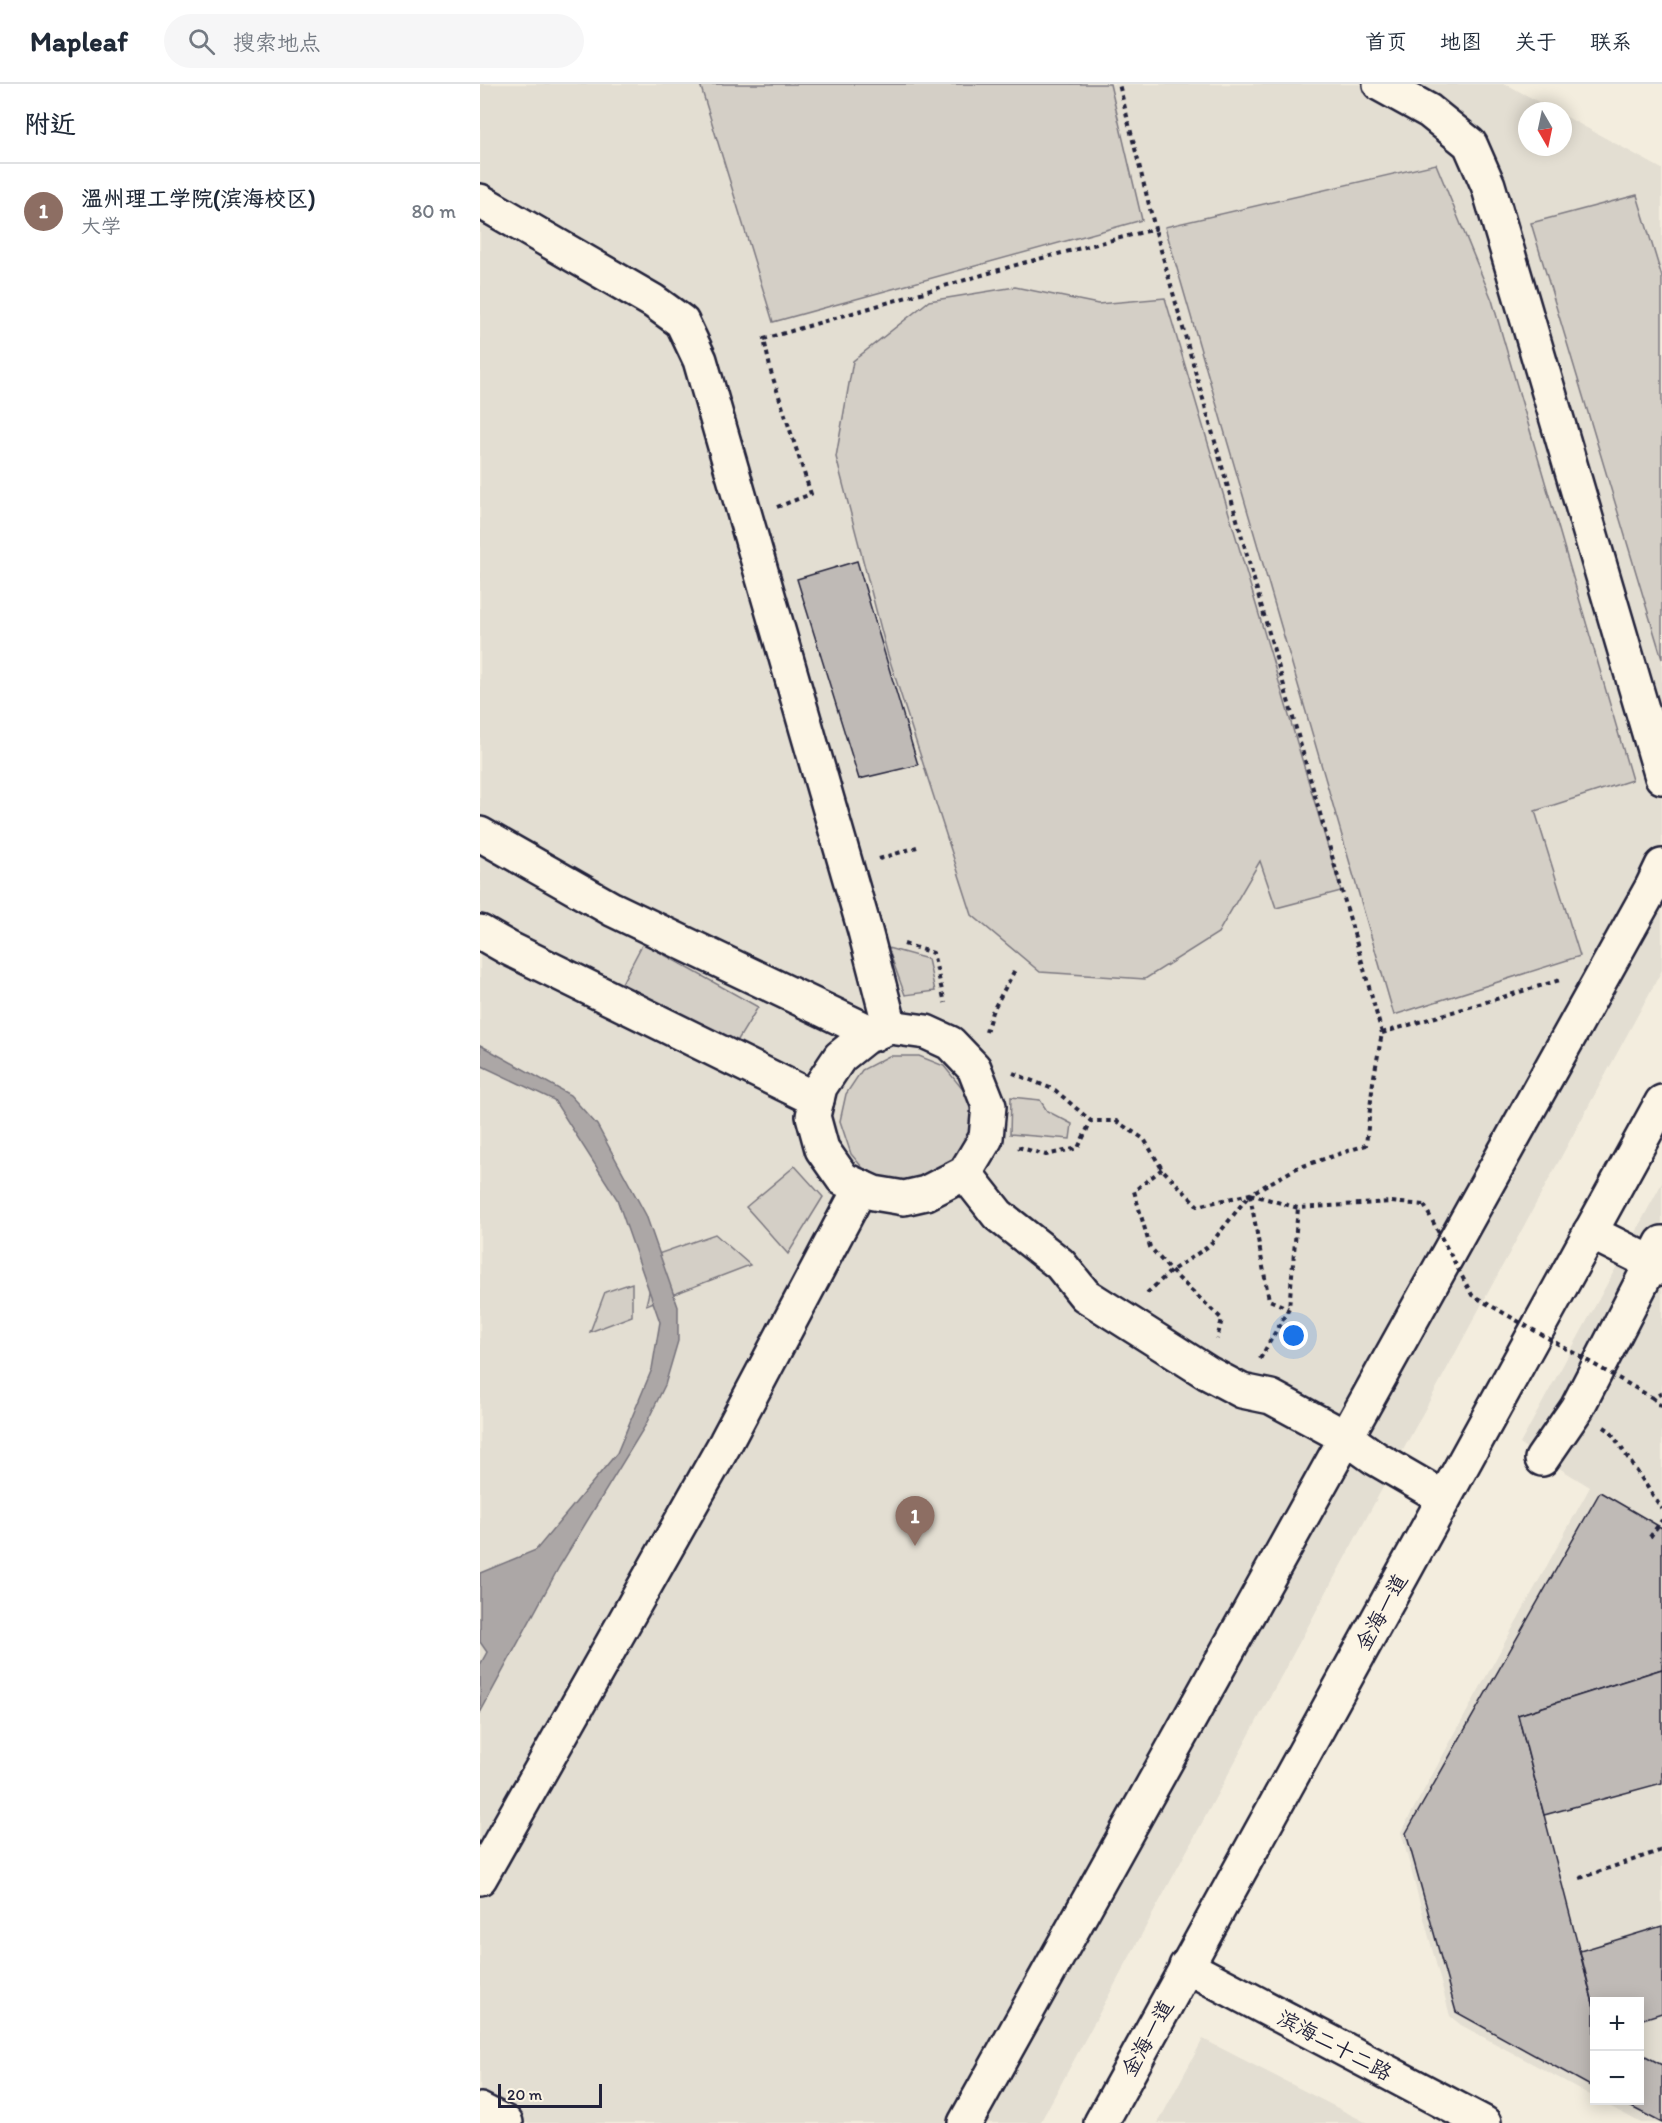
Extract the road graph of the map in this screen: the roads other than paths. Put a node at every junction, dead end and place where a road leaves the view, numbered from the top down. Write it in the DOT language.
graph roads {
  1 [pos="1380,84"];
  2 [pos="480,201"];
  3 [pos="1662,777"];
  4 [pos="480,834"];
  5 [pos="1662,866"];
  6 [pos="480,932"];
  7 [pos="882,1031"];
  8 [pos="817,1100"];
  9 [pos="1662,1102"];
  10 [pos="965,1173"];
  11 [pos="861,1187"];
  12 [pos="1590,1232"];
  13 [pos="1658,1258"];
  14 [pos="1347,1438"];
  15 [pos="1542,1459"];
  16 [pos="1444,1498"];
  17 [pos="480,1878"];
  18 [pos="1186,1966"];
  19 [pos="480,2110"];
  20 [pos="506,2123"];
  21 [pos="965,2123"];
  22 [pos="1101,2123"];
  23 [pos="1484,2123"];
  1 -- 3 [label="street"];
  2 -- 7 [label="street"];
  4 -- 7 [label="street"];
  5 -- 14 [label="street"];
  6 -- 8 [label="street"];
  7 -- 8 [label="street"];
  7 -- 10 [label="street"];
  8 -- 11 [label="street"];
  9 -- 12 [label="street, 金海一道"];
  10 -- 11 [label="street"];
  10 -- 14 [label="street"];
  11 -- 17 [label="street"];
  12 -- 13 [label="street"];
  12 -- 16 [label="street, 金海一道"];
  13 -- 15 [label="street"];
  14 -- 16 [label="street"];
  14 -- 21 [label="street"];
  16 -- 18 [label="street, 金海一道"];
  18 -- 22 [label="street, 金海一道"];
  18 -- 23 [label="street, 滨海二十二路"];
  19 -- 20 [label="street"];
}
